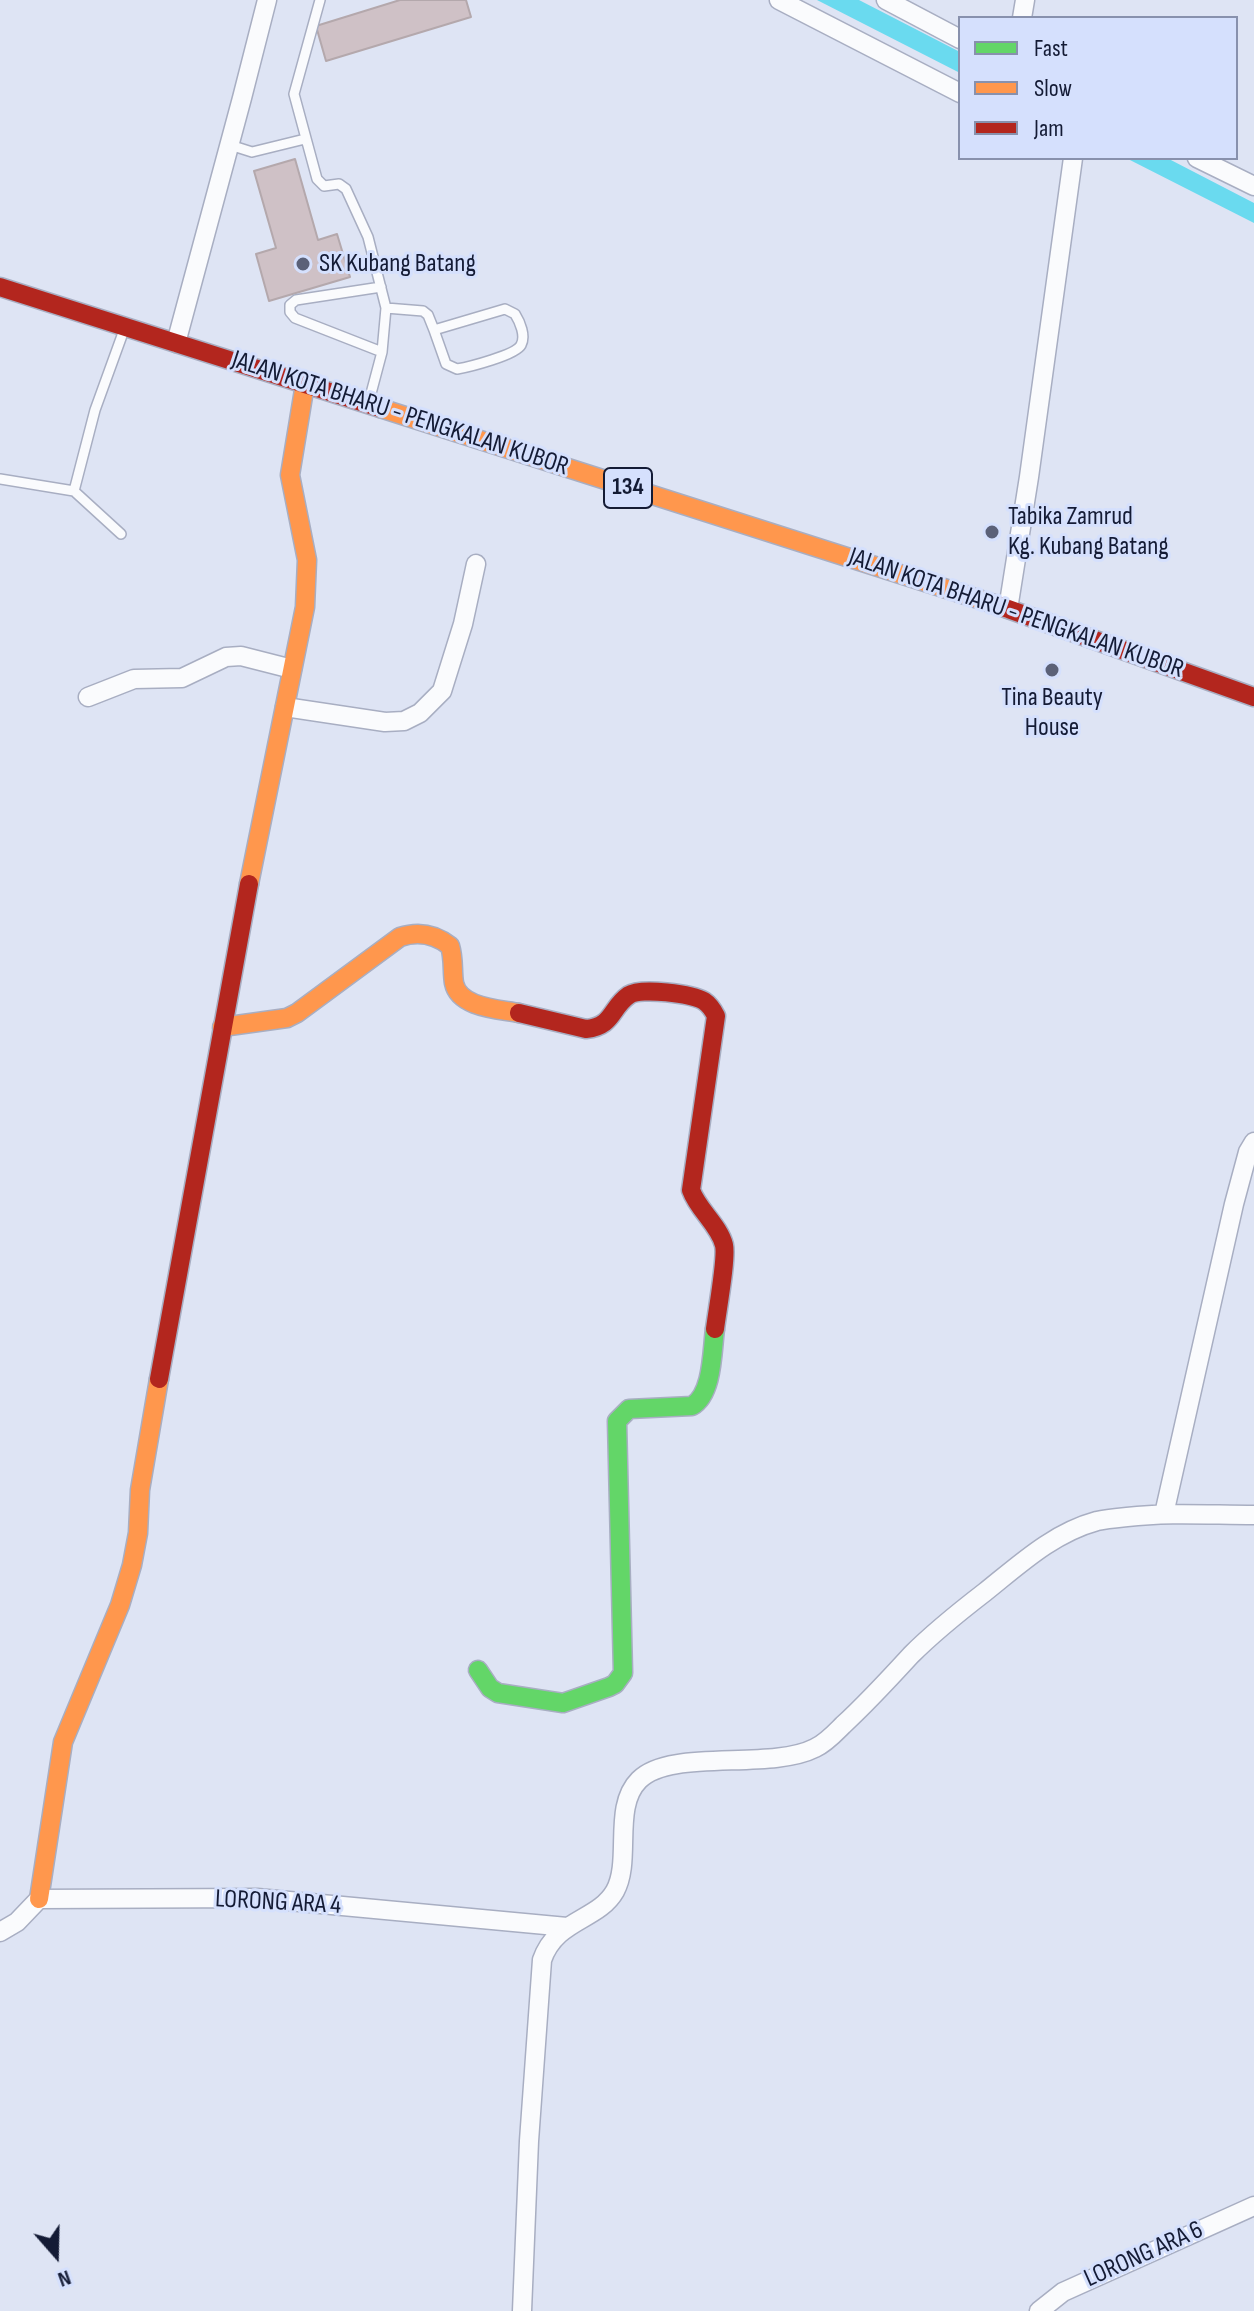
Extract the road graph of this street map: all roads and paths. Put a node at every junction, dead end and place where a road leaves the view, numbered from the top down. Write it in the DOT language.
graph roads {
  1 [pos="267,0"];
  2 [pos="320,0"];
  3 [pos="779,0"];
  4 [pos="886,0"];
  5 [pos="958,38"];
  6 [pos="958,92"];
  7 [pos="305,139"];
  8 [pos="230,145"];
  9 [pos="1073,160"];
  10 [pos="1201,160"];
  11 [pos="1254,186"];
  12 [pos="0,287"];
  13 [pos="381,287"];
  14 [pos="386,308"];
  15 [pos="125,327"];
  16 [pos="434,330"];
  17 [pos="176,343"];
  18 [pos="382,352"];
  19 [pos="305,384"];
  20 [pos="368,404"];
  21 [pos="0,479"];
  22 [pos="74,491"];
  23 [pos="121,534"];
  24 [pos="476,564"];
  25 [pos="1008,609"];
  26 [pos="292,669"];
  27 [pos="88,697"];
  28 [pos="1254,697"];
  29 [pos="285,707"];
  30 [pos="222,1027"];
  31 [pos="1254,1142"];
  32 [pos="1164,1514"];
  33 [pos="1254,1515"];
  34 [pos="478,1670"];
  35 [pos="39,1899"];
  36 [pos="567,1927"];
  37 [pos="0,1932"];
  38 [pos="1254,2206"];
  39 [pos="522,2311"];
  40 [pos="1039,2311"];
  1 -- 8 [label="street"];
  2 -- 7 [label="lane"];
  3 -- 6 [label="street"];
  4 -- 5 [label="street"];
  7 -- 8 [label="lane"];
  7 -- 13 [label="lane"];
  8 -- 17 [label="street"];
  9 -- 25 [label="street"];
  10 -- 11 [label="street"];
  12 -- 15 [label="street, JALAN KOTA BHARU - PENGKALAN KUBOR / 134"];
  13 -- 14 [label="lane"];
  13 -- 18 [label="lane"];
  14 -- 16 [label="lane"];
  14 -- 18 [label="lane"];
  15 -- 17 [label="street, JALAN KOTA BHARU - PENGKALAN KUBOR / 134"];
  15 -- 22 [label="lane"];
  16 -- 16 [label="lane"];
  17 -- 19 [label="street, JALAN KOTA BHARU - PENGKALAN KUBOR / 134"];
  18 -- 20 [label="lane"];
  19 -- 20 [label="street, JALAN KOTA BHARU - PENGKALAN KUBOR / 134"];
  19 -- 26 [label="street"];
  20 -- 25 [label="street, JALAN KOTA BHARU - PENGKALAN KUBOR / 134"];
  21 -- 22 [label="lane"];
  22 -- 23 [label="lane"];
  24 -- 29 [label="street"];
  25 -- 28 [label="street, JALAN KOTA BHARU - PENGKALAN KUBOR / 134"];
  26 -- 27 [label="street"];
  26 -- 29 [label="street"];
  29 -- 30 [label="street"];
  30 -- 34 [label="street"];
  30 -- 35 [label="street"];
  31 -- 32 [label="street"];
  32 -- 33 [label="street"];
  32 -- 36 [label="street"];
  35 -- 36 [label="street, LORONG ARA 4"];
  35 -- 37 [label="street"];
  36 -- 39 [label="street"];
  38 -- 40 [label="street, LORONG ARA 6"];
}
